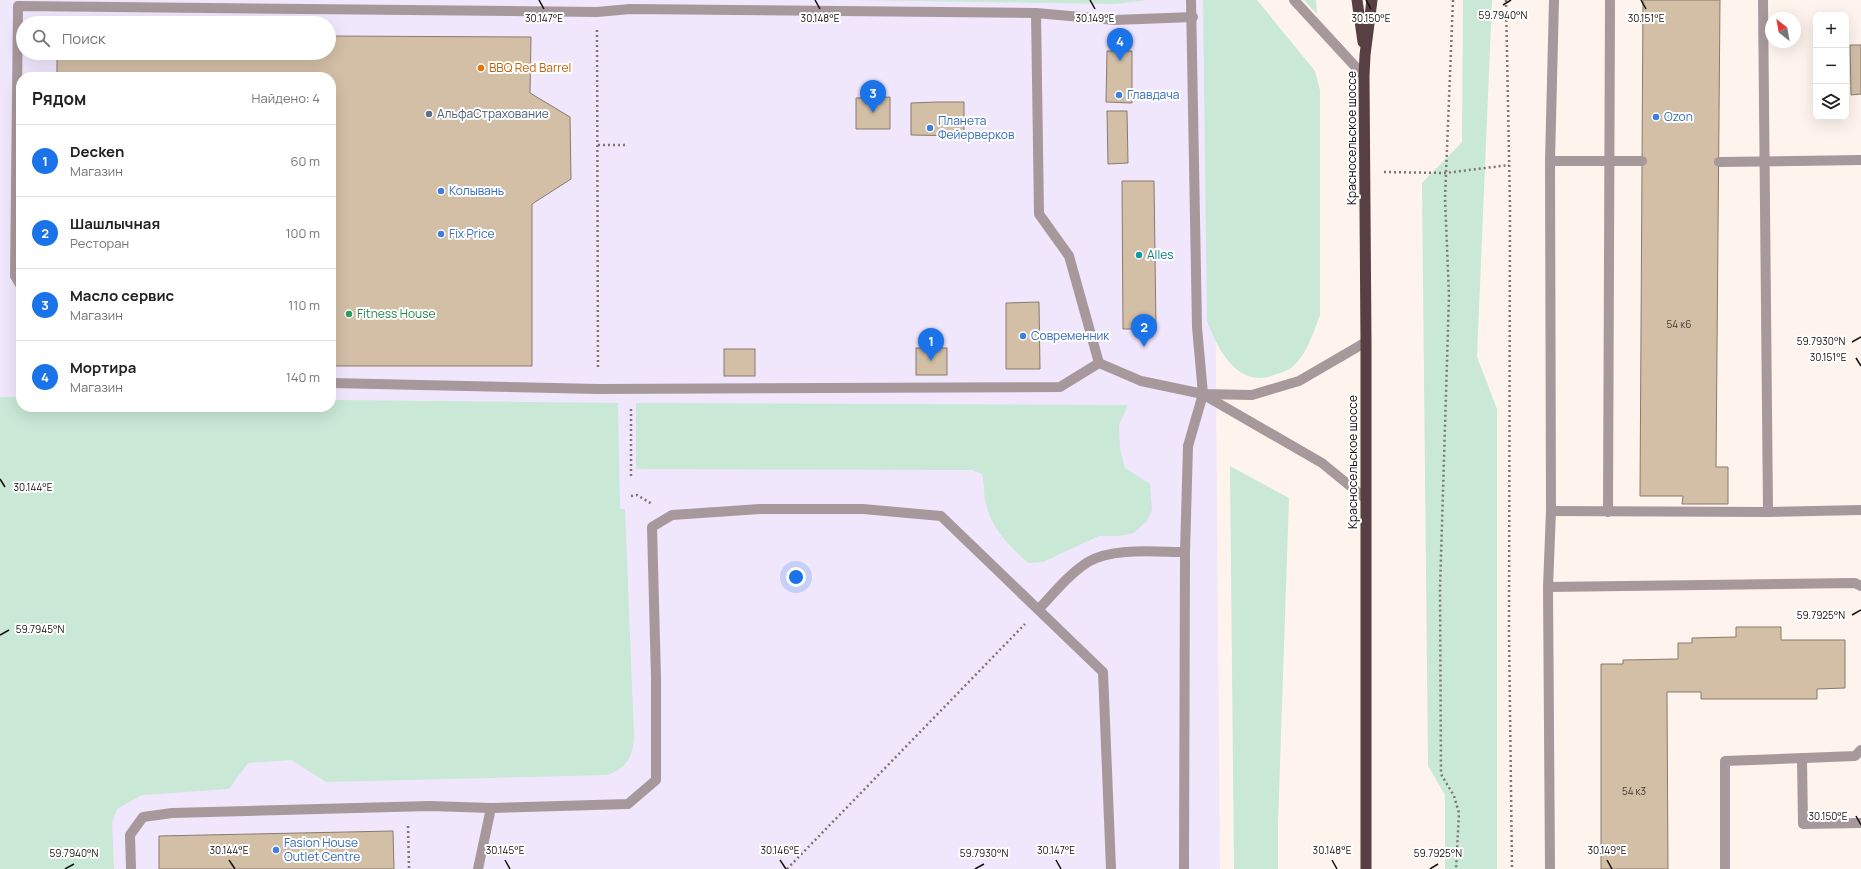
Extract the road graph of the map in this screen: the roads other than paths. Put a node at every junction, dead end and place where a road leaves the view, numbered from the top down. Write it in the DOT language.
graph roads {
  1 [pos="1191,0"];
  2 [pos="1294,0"];
  3 [pos="1357,0"];
  4 [pos="1372,0"];
  5 [pos="1554,0"];
  6 [pos="1610,0"];
  7 [pos="1763,0"];
  8 [pos="1036,14"];
  9 [pos="18,16"];
  10 [pos="1193,17"];
  11 [pos="1365,55"];
  12 [pos="17,60"];
  13 [pos="17,72"];
  14 [pos="1364,76"];
  15 [pos="1861,160"];
  16 [pos="1550,161"];
  17 [pos="1608,161"];
  18 [pos="1642,161"];
  19 [pos="1764,161"];
  20 [pos="1719,162"];
  21 [pos="16,186"];
  22 [pos="16,278"];
  23 [pos="1366,342"];
  24 [pos="1099,363"];
  25 [pos="336,384"];
  26 [pos="1203,394"];
  27 [pos="1366,499"];
  28 [pos="1861,510"];
  29 [pos="1551,511"];
  30 [pos="1608,512"];
  31 [pos="1768,512"];
  32 [pos="1185,552"];
  33 [pos="1861,586"];
  34 [pos="1548,587"];
  35 [pos="1039,609"];
  36 [pos="1861,750"];
  37 [pos="1802,758"];
  38 [pos="491,808"];
  39 [pos="1861,823"];
  40 [pos="131,869"];
  41 [pos="478,869"];
  42 [pos="1111,869"];
  43 [pos="1184,869"];
  44 [pos="1366,869"];
  45 [pos="1550,869"];
  46 [pos="1725,869"];
  1 -- 10 [label="lane"];
  2 -- 14 [label="lane"];
  3 -- 11 [label="highway, Красносельское шоссе"];
  4 -- 11 [label="highway, Красносельское шоссе"];
  5 -- 16 [label="lane"];
  6 -- 17 [label="lane"];
  7 -- 19 [label="lane"];
  8 -- 9 [label="lane"];
  8 -- 10 [label="lane"];
  8 -- 24 [label="lane"];
  10 -- 26 [label="lane"];
  11 -- 14 [label="highway, Красносельское шоссе"];
  12 -- 13 [label="lane"];
  14 -- 23 [label="highway, Красносельское шоссе"];
  15 -- 19 [label="lane"];
  16 -- 17 [label="lane"];
  16 -- 29 [label="lane"];
  17 -- 18 [label="lane"];
  17 -- 30 [label="lane"];
  19 -- 20 [label="lane"];
  19 -- 31 [label="lane"];
  21 -- 22 [label="lane"];
  23 -- 26 [label="lane"];
  23 -- 27 [label="highway, Красносельское шоссе"];
  24 -- 25 [label="lane"];
  24 -- 26 [label="lane"];
  26 -- 27 [label="lane"];
  26 -- 32 [label="lane"];
  27 -- 44 [label="highway, Красносельское шоссе"];
  28 -- 31 [label="lane"];
  29 -- 30 [label="lane"];
  29 -- 34 [label="lane"];
  30 -- 31 [label="lane"];
  32 -- 35 [label="lane"];
  32 -- 43 [label="lane"];
  33 -- 34 [label="lane"];
  34 -- 45 [label="lane"];
  35 -- 38 [label="lane"];
  35 -- 42 [label="lane"];
  36 -- 37 [label="lane"];
  37 -- 39 [label="lane"];
  37 -- 46 [label="lane"];
  38 -- 40 [label="lane"];
  38 -- 41 [label="lane"];
}
